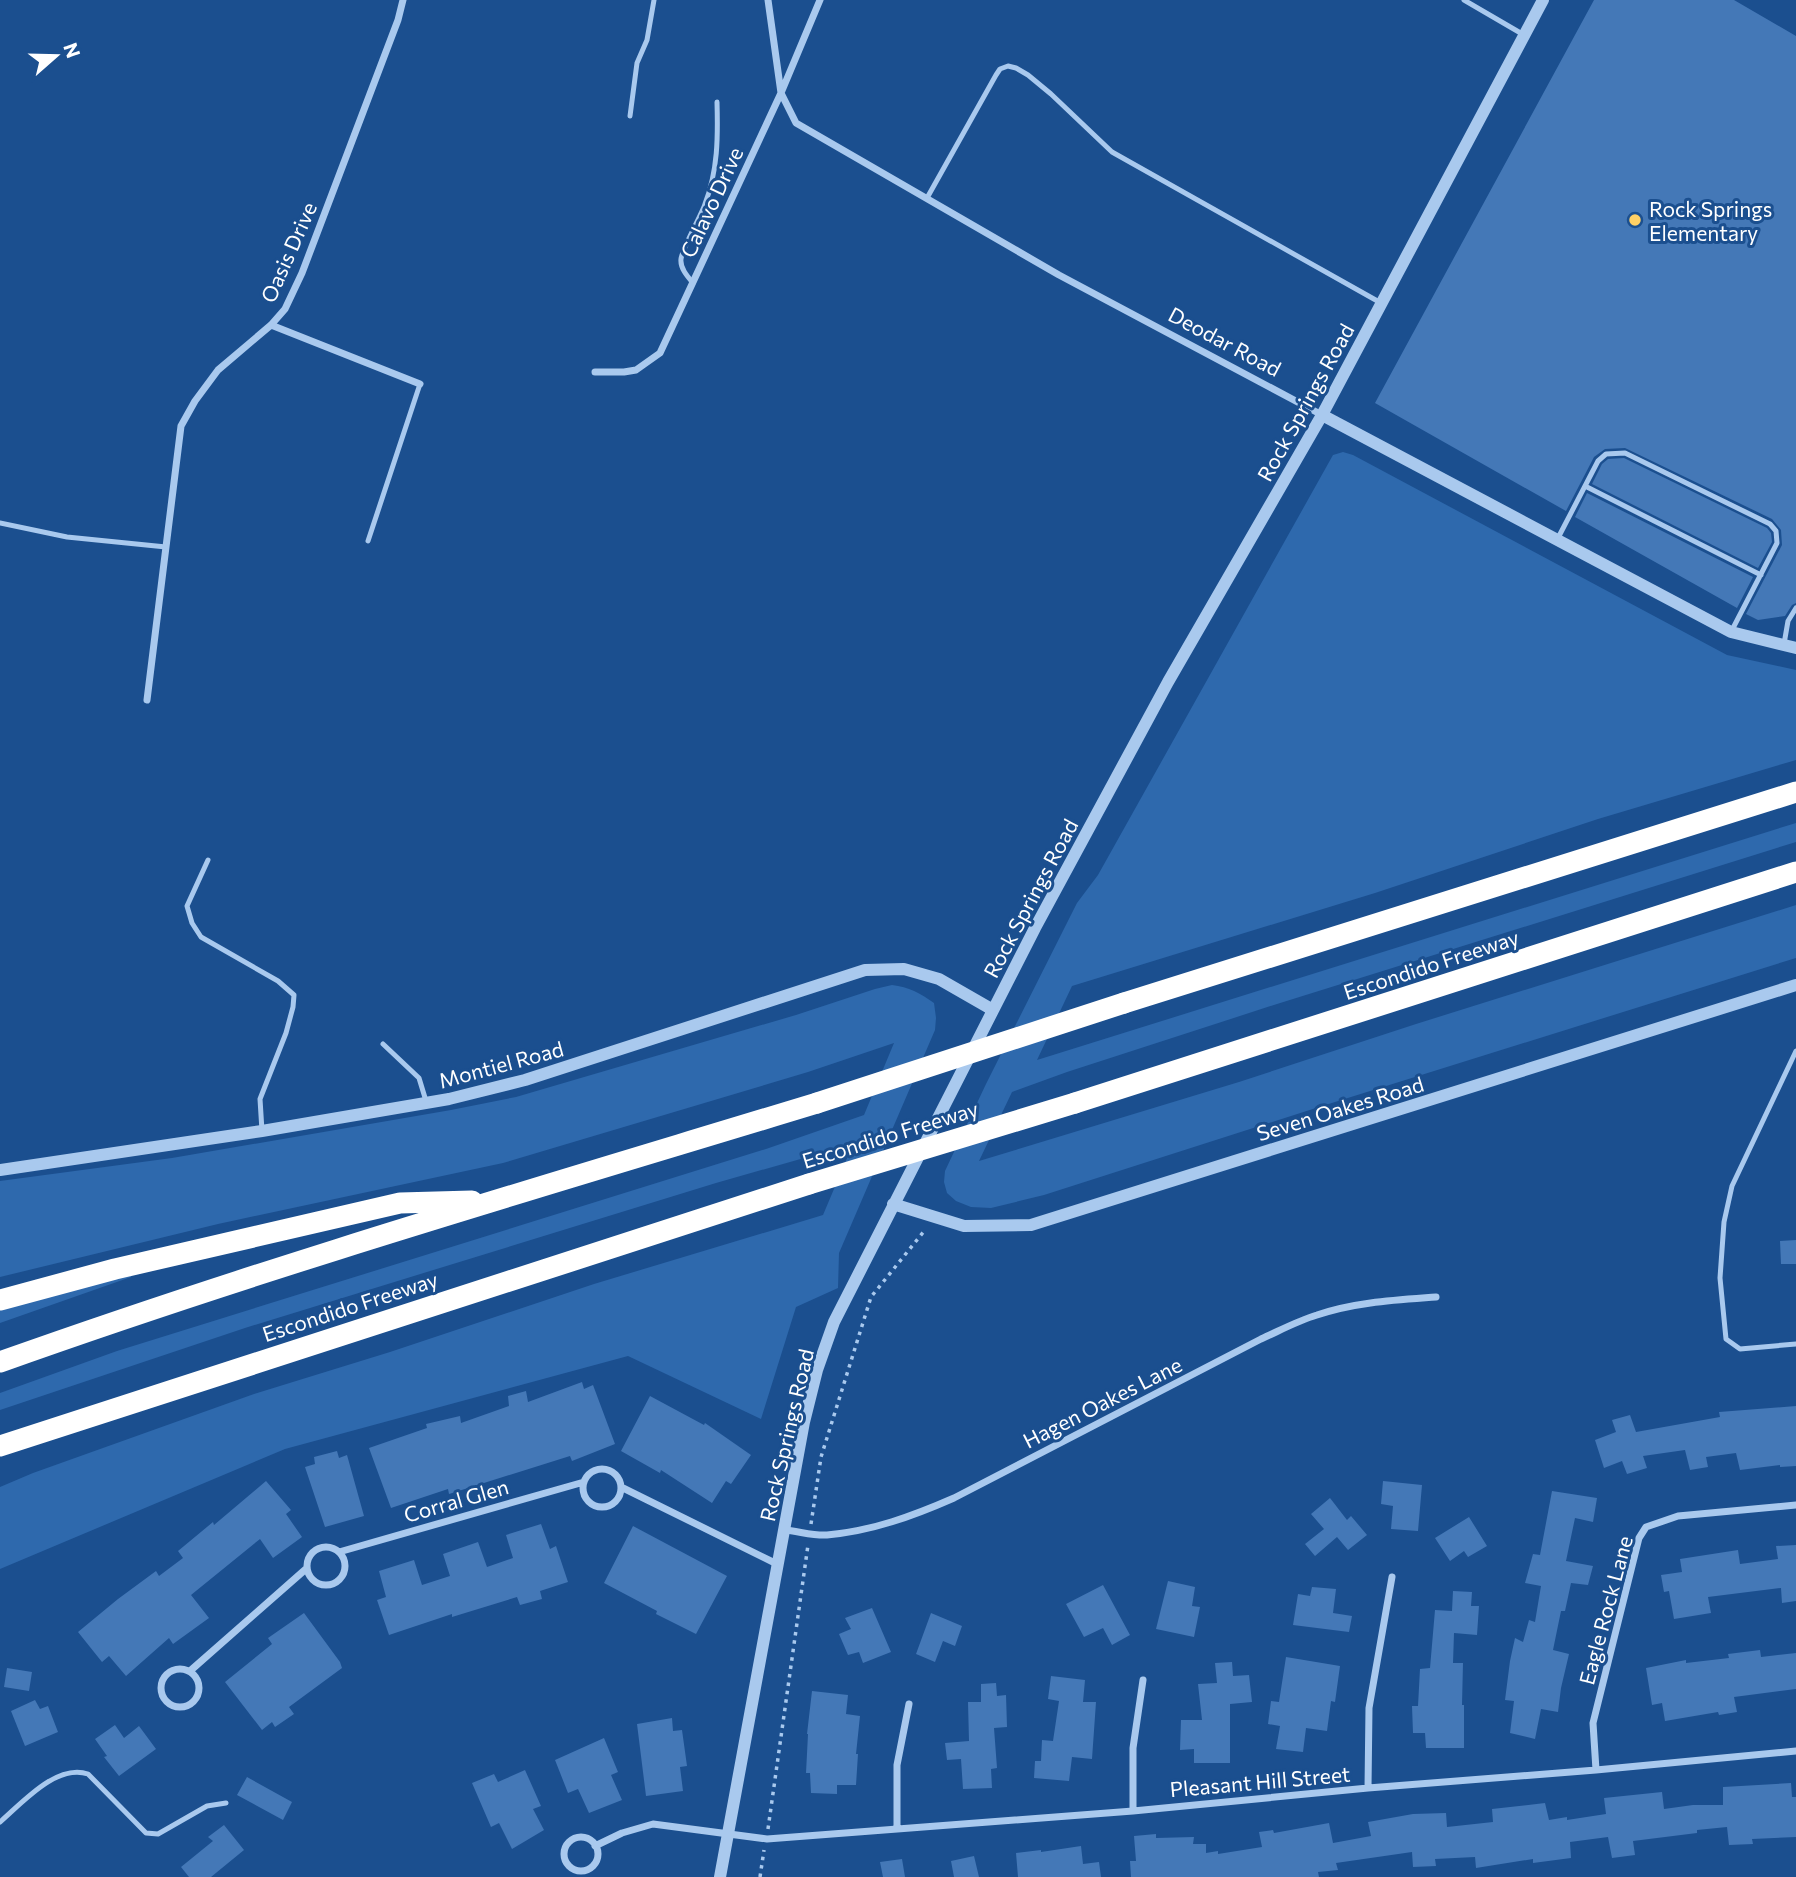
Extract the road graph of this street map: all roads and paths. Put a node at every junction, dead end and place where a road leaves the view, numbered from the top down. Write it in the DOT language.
graph roads {
  1 [pos="403,0"];
  2 [pos="654,0"];
  3 [pos="768,0"];
  4 [pos="820,0"];
  5 [pos="1464,0"];
  6 [pos="1543,0"];
  7 [pos="1524,35"];
  8 [pos="781,93"];
  9 [pos="717,102"];
  10 [pos="630,116"];
  11 [pos="927,198"];
  12 [pos="693,283"];
  13 [pos="1381,303"];
  14 [pos="271,325"];
  15 [pos="595,372"];
  16 [pos="420,384"];
  17 [pos="1322,415"];
  18 [pos="1585,486"];
  19 [pos="0,523"];
  20 [pos="1557,540"];
  21 [pos="368,541"];
  22 [pos="166,547"];
  23 [pos="1760,575"];
  24 [pos="1796,608"];
  25 [pos="1731,632"];
  26 [pos="1790,647"];
  27 [pos="147,700"];
  28 [pos="1796,792"];
  29 [pos="208,860"];
  30 [pos="1796,872"];
  31 [pos="1796,985"];
  32 [pos="993,1010"];
  33 [pos="383,1044"];
  34 [pos="1796,1051"];
  35 [pos="427,1104"];
  36 [pos="261,1131"];
  37 [pos="0,1170"];
  38 [pos="498,1200"];
  39 [pos="893,1204"];
  40 [pos="936,1217"];
  41 [pos="1436,1297"];
  42 [pos="0,1300"];
  43 [pos="1796,1344"];
  44 [pos="0,1362"];
  45 [pos="46,1429"];
  46 [pos="0,1446"];
  47 [pos="0,1460"];
  48 [pos="584,1482"];
  49 [pos="621,1487"];
  50 [pos="1796,1505"];
  51 [pos="811,1525"];
  52 [pos="784,1530"];
  53 [pos="809,1539"];
  54 [pos="339,1552"];
  55 [pos="777,1564"];
  56 [pos="307,1567"];
  57 [pos="1392,1577"];
  58 [pos="190,1671"];
  59 [pos="1143,1680"];
  60 [pos="909,1704"];
  61 [pos="1796,1751"];
  62 [pos="1596,1770"];
  63 [pos="1368,1788"];
  64 [pos="226,1804"];
  65 [pos="1133,1811"];
  66 [pos="0,1822"];
  67 [pos="897,1829"];
  68 [pos="728,1833"];
  69 [pos="766,1839"];
  70 [pos="595,1846"];
  71 [pos="720,1877"];
  72 [pos="760,1877"];
  1 -- 14 [label="street, Oasis Drive"];
  2 -- 10 [label="lane"];
  3 -- 8 [label="street, Deodar Road"];
  4 -- 8 [label="street, Calavo Drive"];
  5 -- 7 [label="lane"];
  6 -- 7 [label="street, Rock Springs Road"];
  7 -- 13 [label="street, Rock Springs Road"];
  8 -- 11 [label="street, Deodar Road"];
  8 -- 12 [label="street, Calavo Drive"];
  9 -- 12 [label="lane"];
  11 -- 13 [label="lane"];
  11 -- 17 [label="street, Deodar Road"];
  12 -- 15 [label="street, Calavo Drive"];
  13 -- 17 [label="street, Rock Springs Road"];
  14 -- 16 [label="street"];
  14 -- 22 [label="street, Oasis Drive"];
  16 -- 21 [label="lane"];
  17 -- 20 [label="street, Deodar Road"];
  17 -- 32 [label="street, Rock Springs Road"];
  18 -- 20 [label="lane"];
  18 -- 23 [label="lane"];
  18 -- 23 [label="lane"];
  19 -- 22 [label="lane"];
  20 -- 25 [label="street, Deodar Road"];
  22 -- 27 [label="street, Oasis Drive"];
  23 -- 25 [label="lane"];
  24 -- 26 [label="lane"];
  25 -- 26 [label="street, Deodar Road"];
  28 -- 38 [label="highway, bridge"];
  29 -- 36 [label="lane"];
  30 -- 45 [label="highway, Escondido Freeway, bridge"];
  31 -- 40 [label="street, Seven Oakes Road"];
  32 -- 35 [label="street, Montiel Road"];
  32 -- 39 [label="street, Rock Springs Road"];
  33 -- 35 [label="lane"];
  34 -- 43 [label="lane"];
  35 -- 36 [label="street, Montiel Road"];
  36 -- 37 [label="street, Montiel Road"];
  38 -- 42 [label="highway"];
  38 -- 44 [label="highway"];
  39 -- 40 [label="street, Seven Oakes Road"];
  39 -- 52 [label="street, Rock Springs Road"];
  40 -- 51 [label="path"];
  41 -- 52 [label="street, Hagen Oakes Lane"];
  45 -- 46 [label="highway, Escondido Freeway"];
  45 -- 47 [label="highway"];
  48 -- 49 [label="street, Corral Glen"];
  48 -- 49 [label="street"];
  48 -- 54 [label="street, Corral Glen"];
  49 -- 55 [label="street, Corral Glen"];
  50 -- 62 [label="street, Eagle Rock Lane"];
  52 -- 55 [label="street, Rock Springs Road"];
  53 -- 69 [label="path"];
  54 -- 56 [label="street, Corral Glen"];
  54 -- 56 [label="street"];
  55 -- 68 [label="street, Rock Springs Road"];
  56 -- 58 [label="street, Corral Glen"];
  57 -- 63 [label="street"];
  58 -- 58 [label="street, Corral Glen"];
  59 -- 65 [label="street"];
  60 -- 67 [label="street"];
  61 -- 62 [label="street, Pleasant Hill Street"];
  62 -- 63 [label="street, Pleasant Hill Street"];
  63 -- 65 [label="street, Pleasant Hill Street"];
  64 -- 66 [label="lane"];
  65 -- 67 [label="street, Pleasant Hill Street"];
  67 -- 69 [label="street, Pleasant Hill Street"];
  68 -- 69 [label="street, Pleasant Hill Street"];
  68 -- 70 [label="street, Pleasant Hill Street"];
  68 -- 71 [label="street, Rock Springs Road"];
  69 -- 72 [label="path"];
  70 -- 70 [label="street"];
}
